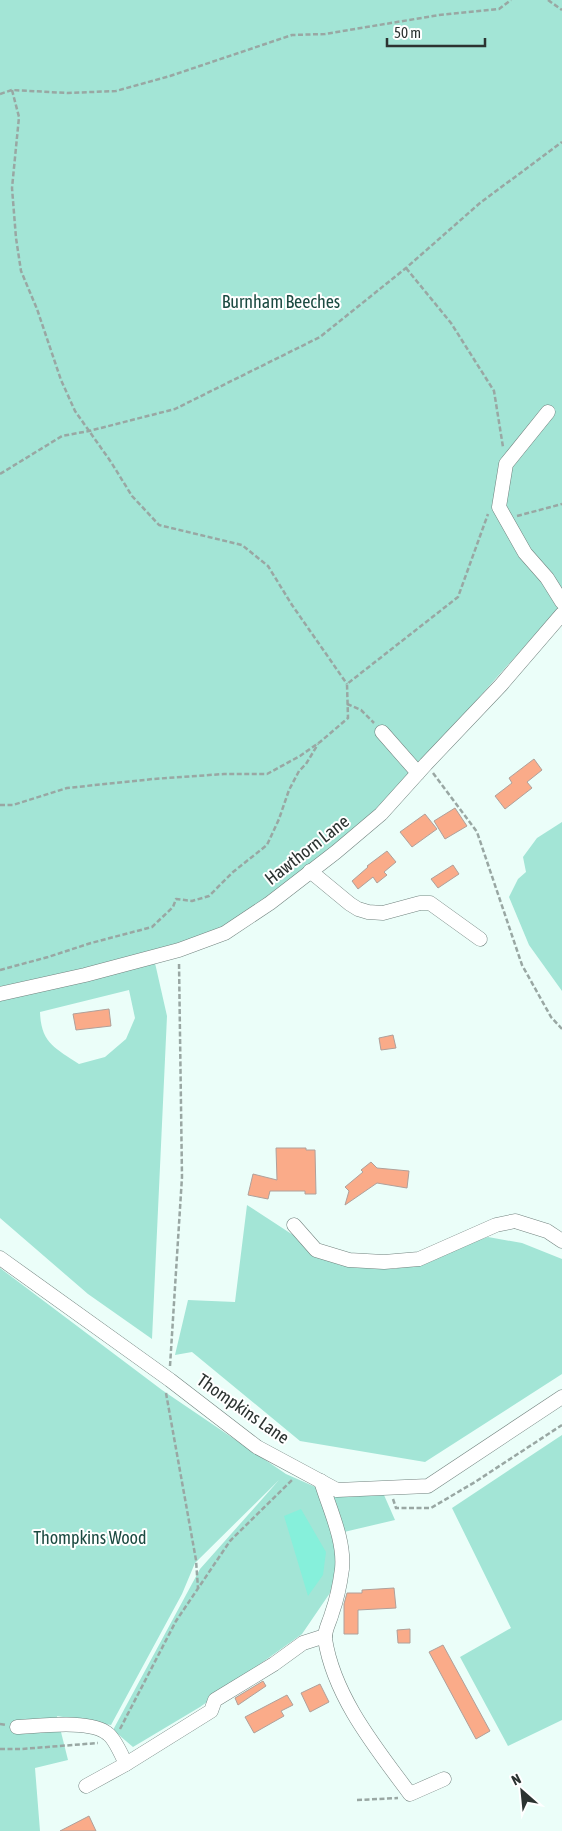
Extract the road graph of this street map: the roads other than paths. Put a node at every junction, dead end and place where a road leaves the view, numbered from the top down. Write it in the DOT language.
graph roads {
  1 [pos="548,412"];
  2 [pos="562,602"];
  3 [pos="562,614"];
  4 [pos="382,732"];
  5 [pos="422,769"];
  6 [pos="310,871"];
  7 [pos="480,939"];
  8 [pos="0,994"];
  9 [pos="294,1225"];
  10 [pos="562,1241"];
  11 [pos="0,1258"];
  12 [pos="562,1397"];
  13 [pos="321,1481"];
  14 [pos="325,1636"];
  15 [pos="17,1727"];
  16 [pos="126,1764"];
  17 [pos="444,1778"];
  18 [pos="86,1786"];
  1 -- 2 [label="street"];
  3 -- 5 [label="street, Hawthorn Lane"];
  4 -- 5 [label="street"];
  5 -- 6 [label="street, Hawthorn Lane"];
  6 -- 7 [label="street"];
  6 -- 8 [label="street, Hawthorn Lane"];
  9 -- 10 [label="street"];
  11 -- 13 [label="street, Thompkins Lane"];
  12 -- 13 [label="street, Thompkins Lane"];
  13 -- 14 [label="street"];
  14 -- 16 [label="street"];
  14 -- 17 [label="street"];
  15 -- 16 [label="street"];
  16 -- 18 [label="street"];
}
